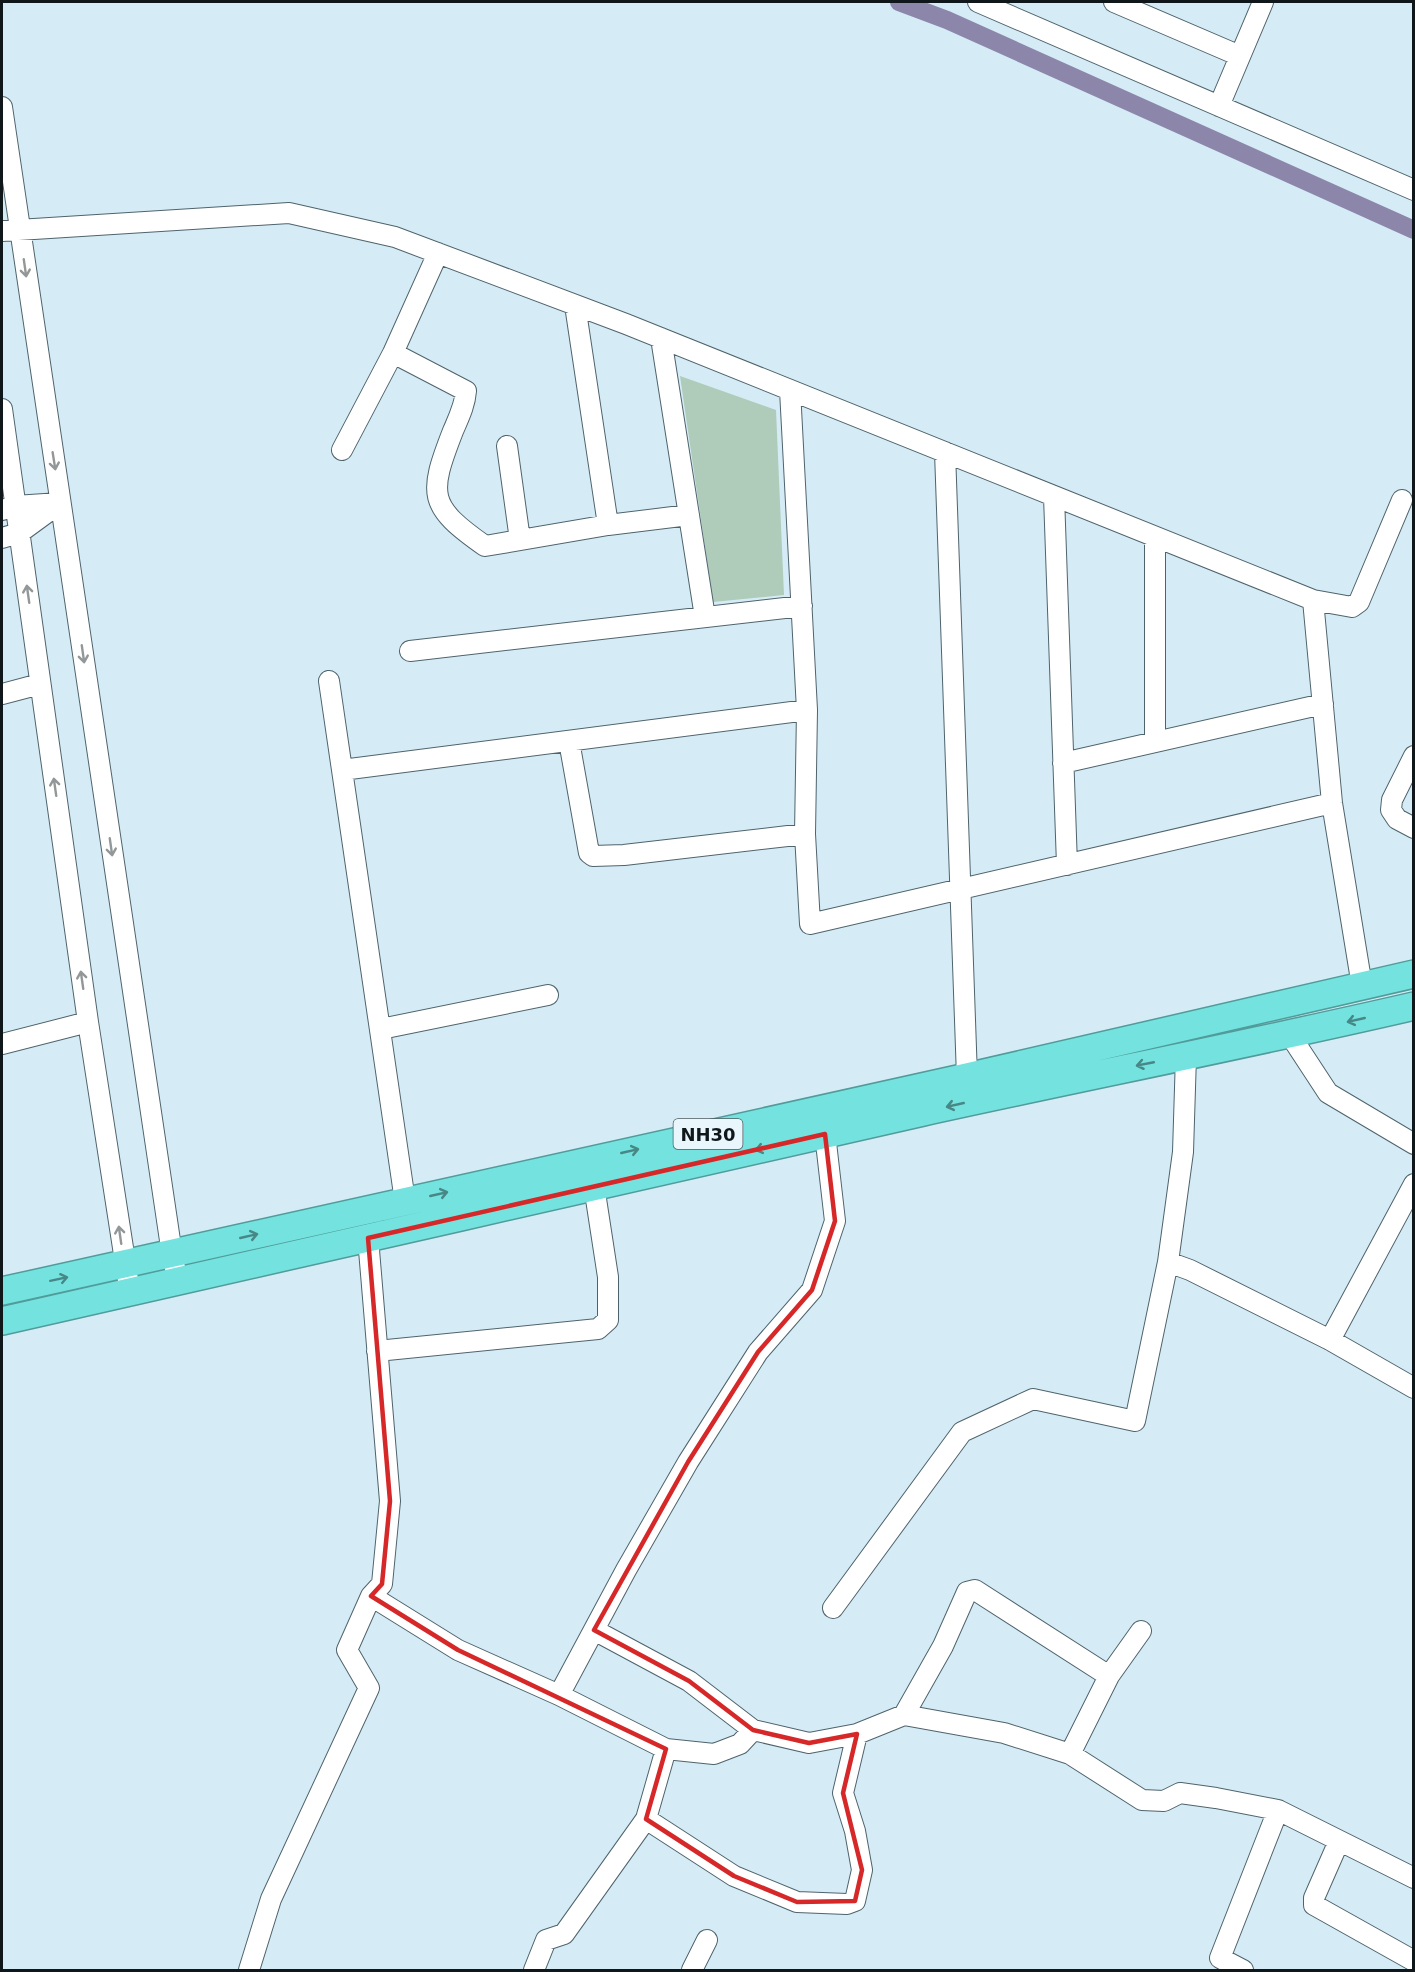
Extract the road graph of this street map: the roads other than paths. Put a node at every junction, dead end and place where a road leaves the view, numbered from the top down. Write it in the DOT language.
graph roads {
  1 [pos="978,2"];
  2 [pos="1114,2"];
  3 [pos="1263,2"];
  4 [pos="1240,56"];
  5 [pos="1219,105"];
  6 [pos="2,107"];
  7 [pos="1413,190"];
  8 [pos="11,230"];
  9 [pos="438,253"];
  10 [pos="575,305"];
  11 [pos="661,338"];
  12 [pos="393,353"];
  13 [pos="790,390"];
  14 [pos="2,410"];
  15 [pos="507,446"];
  16 [pos="342,450"];
  17 [pos="945,452"];
  18 [pos="1054,496"];
  19 [pos="1402,500"];
  20 [pos="60,503"];
  21 [pos="8,508"];
  22 [pos="689,515"];
  23 [pos="608,525"];
  24 [pos="10,535"];
  25 [pos="1155,537"];
  26 [pos="520,540"];
  27 [pos="1313,600"];
  28 [pos="802,606"];
  29 [pos="705,617"];
  30 [pos="410,651"];
  31 [pos="329,681"];
  32 [pos="40,684"];
  33 [pos="2,694"];
  34 [pos="1323,704"];
  35 [pos="807,710"];
  36 [pos="569,741"];
  37 [pos="1155,742"];
  38 [pos="1413,756"];
  39 [pos="1064,763"];
  40 [pos="342,770"];
  41 [pos="1332,803"];
  42 [pos="1413,828"];
  43 [pos="806,834"];
  44 [pos="1067,865"];
  45 [pos="960,890"];
  46 [pos="1413,974"];
  47 [pos="1362,986"];
  48 [pos="548,995"];
  49 [pos="1413,1006"];
  50 [pos="88,1022"];
  51 [pos="381,1029"];
  52 [pos="1290,1035"];
  53 [pos="2,1044"];
  54 [pos="1186,1056"];
  55 [pos="967,1077"];
  56 [pos="825,1134"];
  57 [pos="1413,1144"];
  58 [pos="1413,1184"];
  59 [pos="594,1186"];
  60 [pos="405,1201"];
  61 [pos="368,1238"];
  62 [pos="172,1254"];
  63 [pos="1168,1262"];
  64 [pos="124,1265"];
  65 [pos="178,1282"];
  66 [pos="2,1291"];
  67 [pos="130,1293"];
  68 [pos="2,1321"];
  69 [pos="1330,1340"];
  70 [pos="377,1351"];
  71 [pos="1413,1388"];
  72 [pos="371,1596"];
  73 [pos="833,1608"];
  74 [pos="594,1630"];
  75 [pos="1141,1631"];
  76 [pos="1109,1676"];
  77 [pos="559,1695"];
  78 [pos="904,1715"];
  79 [pos="753,1731"];
  80 [pos="857,1734"];
  81 [pos="666,1749"];
  82 [pos="1070,1754"];
  83 [pos="1278,1810"];
  84 [pos="645,1819"];
  85 [pos="1339,1841"];
  86 [pos="1413,1878"];
  87 [pos="707,1940"];
  88 [pos="1413,1961"];
  89 [pos="249,1971"];
  90 [pos="534,1971"];
  91 [pos="692,1971"];
  92 [pos="1243,1971"];
  1 -- 5 [label="street"];
  2 -- 4 [label="street"];
  3 -- 4 [label="street"];
  4 -- 5 [label="street"];
  5 -- 7 [label="street"];
  6 -- 8 [label="street"];
  8 -- 9 [label="street"];
  8 -- 20 [label="street, one-way"];
  9 -- 10 [label="street"];
  9 -- 12 [label="street"];
  10 -- 11 [label="street"];
  10 -- 23 [label="street"];
  11 -- 13 [label="street"];
  11 -- 22 [label="street"];
  12 -- 16 [label="street"];
  12 -- 26 [label="street"];
  13 -- 17 [label="street"];
  13 -- 28 [label="street"];
  14 -- 21 [label="street"];
  15 -- 26 [label="street"];
  17 -- 18 [label="street"];
  17 -- 45 [label="street"];
  18 -- 25 [label="street"];
  18 -- 39 [label="street"];
  19 -- 27 [label="street"];
  20 -- 21 [label="street"];
  20 -- 24 [label="street"];
  20 -- 62 [label="street, one-way"];
  21 -- 24 [label="street"];
  22 -- 23 [label="street"];
  22 -- 29 [label="street"];
  23 -- 26 [label="street"];
  32 -- 24 [label="street, one-way"];
  25 -- 27 [label="street"];
  25 -- 37 [label="street"];
  27 -- 34 [label="street"];
  28 -- 29 [label="street"];
  28 -- 35 [label="street"];
  29 -- 30 [label="street"];
  31 -- 40 [label="street"];
  32 -- 33 [label="street"];
  50 -- 32 [label="street, one-way"];
  34 -- 37 [label="street"];
  34 -- 41 [label="street"];
  35 -- 36 [label="street"];
  35 -- 43 [label="street"];
  36 -- 40 [label="street"];
  36 -- 43 [label="street"];
  37 -- 39 [label="street"];
  38 -- 42 [label="street"];
  39 -- 44 [label="street"];
  40 -- 51 [label="street"];
  41 -- 44 [label="street"];
  41 -- 47 [label="street"];
  43 -- 45 [label="street"];
  44 -- 45 [label="street"];
  45 -- 55 [label="street"];
  46 -- 47 [label="highway, NH30"];
  47 -- 55 [label="highway, NH30"];
  48 -- 51 [label="street"];
  49 -- 52 [label="highway, NH30, one-way"];
  50 -- 53 [label="street"];
  64 -- 50 [label="street, one-way"];
  51 -- 60 [label="street"];
  52 -- 54 [label="highway, NH30"];
  52 -- 57 [label="street"];
  54 -- 56 [label="highway, NH30, one-way"];
  54 -- 63 [label="street"];
  60 -- 55 [label="highway, NH30, one-way"];
  56 -- 59 [label="highway, NH30, one-way"];
  56 -- 74 [label="street"];
  58 -- 69 [label="street"];
  59 -- 61 [label="highway, NH30"];
  59 -- 70 [label="street"];
  62 -- 60 [label="highway, NH30, one-way"];
  61 -- 65 [label="highway, NH30"];
  61 -- 70 [label="street"];
  62 -- 64 [label="highway, NH30"];
  62 -- 65 [label="street"];
  63 -- 69 [label="street"];
  63 -- 73 [label="street"];
  66 -- 64 [label="highway, NH30, one-way"];
  64 -- 67 [label="street"];
  65 -- 67 [label="highway, NH30"];
  67 -- 68 [label="highway, NH30"];
  69 -- 71 [label="street"];
  70 -- 72 [label="street"];
  72 -- 77 [label="street"];
  72 -- 89 [label="street"];
  74 -- 77 [label="street"];
  74 -- 79 [label="street"];
  75 -- 76 [label="street"];
  76 -- 78 [label="street"];
  76 -- 82 [label="street"];
  77 -- 81 [label="street"];
  78 -- 80 [label="street"];
  78 -- 82 [label="street"];
  79 -- 80 [label="street"];
  79 -- 81 [label="street"];
  80 -- 84 [label="street"];
  81 -- 84 [label="street"];
  82 -- 83 [label="street"];
  83 -- 85 [label="street"];
  83 -- 92 [label="street"];
  84 -- 90 [label="street"];
  85 -- 86 [label="street"];
  85 -- 88 [label="street"];
  87 -- 91 [label="street"];
}
